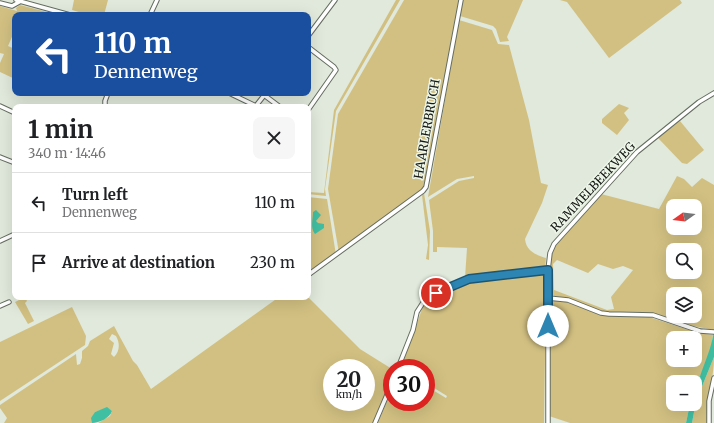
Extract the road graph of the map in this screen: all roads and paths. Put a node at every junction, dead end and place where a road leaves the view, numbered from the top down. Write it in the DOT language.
graph roads {
  1 [pos="16,0"];
  2 [pos="157,0"];
  3 [pos="335,0"];
  4 [pos="461,0"];
  5 [pos="21,1"];
  6 [pos="0,4"];
  7 [pos="60,12"];
  8 [pos="151,12"];
  9 [pos="311,32"];
  10 [pos="311,49"];
  11 [pos="714,93"];
  12 [pos="235,96"];
  13 [pos="267,96"];
  14 [pos="250,104"];
  15 [pos="277,104"];
  16 [pos="0,106"];
  17 [pos="311,106"];
  18 [pos="12,112"];
  19 [pos="0,157"];
  20 [pos="12,162"];
  21 [pos="12,235"];
  22 [pos="0,241"];
  23 [pos="548,270"];
  24 [pos="311,273"];
  25 [pos="548,298"];
  26 [pos="9,302"];
  27 [pos="0,306"];
  28 [pos="713,332"];
  29 [pos="402,359"];
  30 [pos="714,378"];
  31 [pos="383,404"];
  32 [pos="375,423"];
  33 [pos="548,423"];
  34 [pos="709,423"];
  1 -- 5 [label="street"];
  2 -- 8 [label="street"];
  3 -- 9 [label="street"];
  4 -- 24 [label="street, HAARLERBRUCH"];
  5 -- 6 [label="street"];
  5 -- 7 [label="street"];
  10 -- 17 [label="street"];
  11 -- 23 [label="street, RAMMELBEEKWEG"];
  12 -- 14 [label="street"];
  13 -- 15 [label="street"];
  16 -- 18 [label="street"];
  19 -- 20 [label="street"];
  21 -- 22 [label="street"];
  23 -- 25 [label="street, RAMMELBEEKWEG"];
  23 -- 29 [label="street"];
  25 -- 28 [label="street"];
  25 -- 33 [label="street, RAMMELBEEKWEG"];
  26 -- 27 [label="street"];
  30 -- 34 [label="street"];
  31 -- 32 [label="street"];
}
